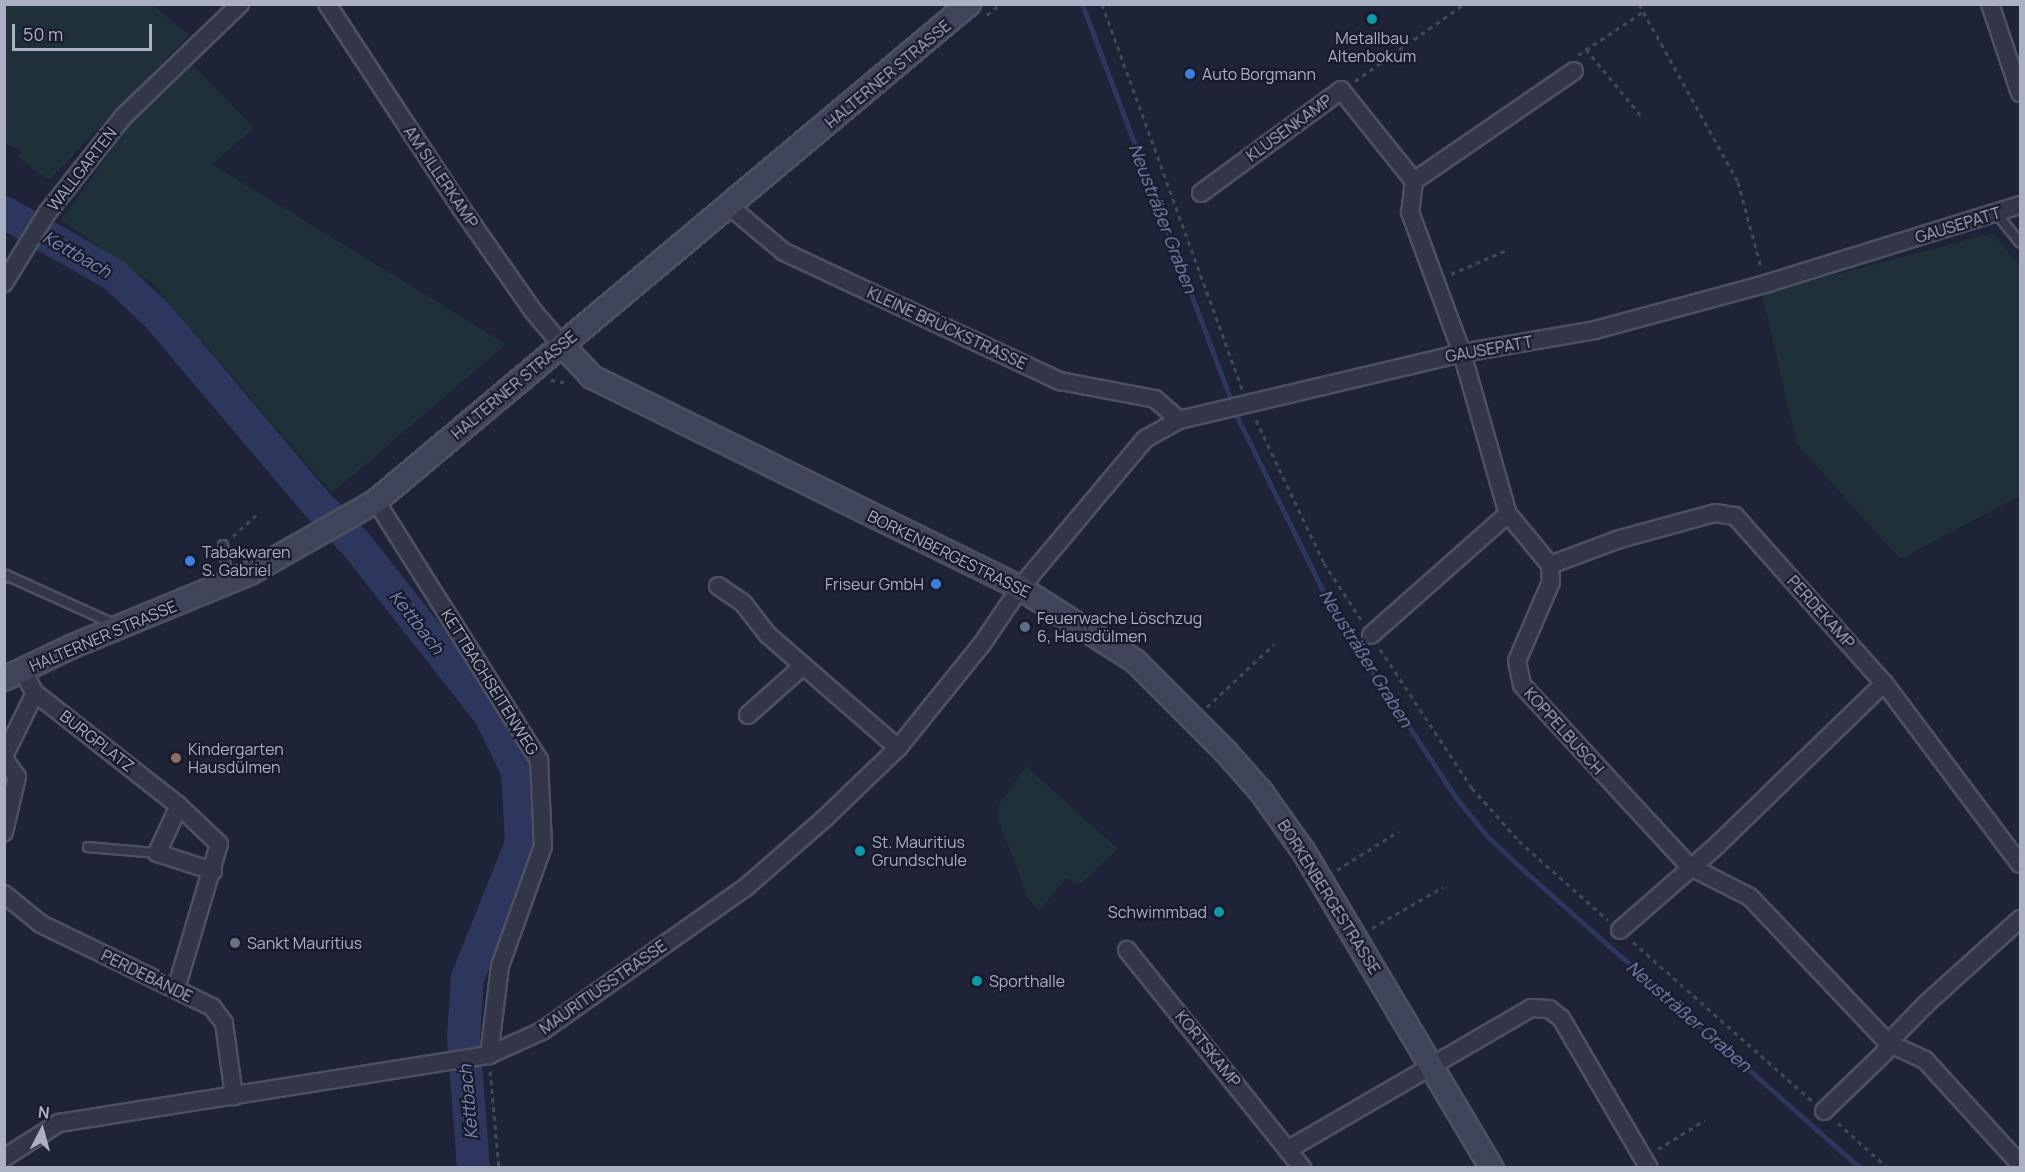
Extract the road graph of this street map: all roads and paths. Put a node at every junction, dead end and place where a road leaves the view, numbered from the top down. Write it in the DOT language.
graph roads {
  1 [pos="240,4"];
  2 [pos="327,4"];
  3 [pos="969,4"];
  4 [pos="1102,4"];
  5 [pos="1464,4"];
  6 [pos="1639,4"];
  7 [pos="1990,4"];
  8 [pos="1644,11"];
  9 [pos="1586,49"];
  10 [pos="1574,71"];
  11 [pos="1341,90"];
  12 [pos="2020,93"];
  13 [pos="1642,117"];
  14 [pos="1414,181"];
  15 [pos="1201,193"];
  16 [pos="728,205"];
  17 [pos="2020,205"];
  18 [pos="1996,213"];
  19 [pos="2020,243"];
  20 [pos="1509,249"];
  21 [pos="1436,281"];
  22 [pos="4,283"];
  23 [pos="1765,284"];
  24 [pos="567,352"];
  25 [pos="1462,353"];
  26 [pos="578,385"];
  27 [pos="1245,401"];
  28 [pos="1179,420"];
  29 [pos="368,506"];
  30 [pos="1508,514"];
  31 [pos="256,515"];
  32 [pos="223,545"];
  33 [pos="1550,565"];
  34 [pos="4,578"];
  35 [pos="228,583"];
  36 [pos="718,586"];
  37 [pos="1020,588"];
  38 [pos="121,627"];
  39 [pos="1371,635"];
  40 [pos="1274,645"];
  41 [pos="803,666"];
  42 [pos="13,675"];
  43 [pos="1884,683"];
  44 [pos="35,693"];
  45 [pos="1202,711"];
  46 [pos="748,716"];
  47 [pos="898,748"];
  48 [pos="4,758"];
  49 [pos="178,806"];
  50 [pos="1399,831"];
  51 [pos="4,832"];
  52 [pos="88,847"];
  53 [pos="157,853"];
  54 [pos="2020,864"];
  55 [pos="1689,866"];
  56 [pos="213,871"];
  57 [pos="1322,880"];
  58 [pos="1443,887"];
  59 [pos="4,894"];
  60 [pos="2020,919"];
  61 [pos="1620,930"];
  62 [pos="1356,938"];
  63 [pos="1127,950"];
  64 [pos="176,989"];
  65 [pos="1888,1043"];
  66 [pos="483,1055"];
  67 [pos="1431,1066"];
  68 [pos="234,1096"];
  69 [pos="1824,1111"];
  70 [pos="1705,1120"];
  71 [pos="1289,1149"];
  72 [pos="4,1158"];
  73 [pos="1647,1162"];
  74 [pos="2020,1164"];
  75 [pos="499,1167"];
  76 [pos="1302,1167"];
  77 [pos="1492,1167"];
  1 -- 22 [label="street, WALLGARTEN"];
  2 -- 24 [label="street, AM SILLERKAMP"];
  3 -- 16 [label="street, HALTERNER STRASSE"];
  4 -- 27 [label="path"];
  5 -- 11 [label="path"];
  6 -- 8 [label="path"];
  7 -- 12 [label="street"];
  8 -- 9 [label="path"];
  8 -- 23 [label="path"];
  9 -- 10 [label="path"];
  9 -- 13 [label="path"];
  10 -- 14 [label="street"];
  11 -- 14 [label="street, KLUSENKAMP"];
  11 -- 15 [label="street, KLUSENKAMP"];
  14 -- 21 [label="street"];
  16 -- 24 [label="street, HALTERNER STRASSE"];
  16 -- 28 [label="street, KLEINE BRÜCKSTRASSE"];
  17 -- 18 [label="street, GAUSEPATT"];
  18 -- 19 [label="lane"];
  18 -- 23 [label="street, GAUSEPATT"];
  20 -- 21 [label="path"];
  21 -- 25 [label="street"];
  23 -- 25 [label="street, GAUSEPATT"];
  24 -- 26 [label="path"];
  24 -- 29 [label="street, HALTERNER STRASSE"];
  24 -- 37 [label="street, BORKENBERGESTRASSE"];
  25 -- 27 [label="street, GAUSEPATT"];
  25 -- 30 [label="street"];
  27 -- 28 [label="street, GAUSEPATT"];
  27 -- 39 [label="path"];
  28 -- 37 [label="street, GAUSEPATT"];
  29 -- 35 [label="street, HALTERNER STRASSE"];
  29 -- 66 [label="street, KETTBACHSEITENWEG"];
  30 -- 33 [label="street"];
  30 -- 39 [label="street"];
  31 -- 32 [label="path"];
  32 -- 35 [label="lane"];
  33 -- 43 [label="street, PERDEKAMP"];
  33 -- 55 [label="street, KOPPELBUSCH"];
  34 -- 38 [label="lane"];
  35 -- 38 [label="street, HALTERNER STRASSE"];
  36 -- 41 [label="street"];
  37 -- 45 [label="street, BORKENBERGESTRASSE"];
  37 -- 47 [label="street, MAURITIUSSTRASSE"];
  38 -- 42 [label="street, HALTERNER STRASSE"];
  40 -- 45 [label="path"];
  41 -- 46 [label="street"];
  41 -- 47 [label="street"];
  42 -- 44 [label="street, BURGPLATZ"];
  43 -- 54 [label="street, PERDEKAMP"];
  43 -- 55 [label="street"];
  44 -- 48 [label="street"];
  44 -- 49 [label="street, BURGPLATZ"];
  45 -- 57 [label="street, BORKENBERGESTRASSE"];
  47 -- 66 [label="street, MAURITIUSSTRASSE"];
  48 -- 51 [label="street"];
  49 -- 53 [label="street"];
  49 -- 56 [label="street, BURGPLATZ"];
  50 -- 57 [label="path"];
  52 -- 53 [label="lane"];
  53 -- 56 [label="street"];
  55 -- 61 [label="street"];
  55 -- 65 [label="street, KOPPELBUSCH"];
  56 -- 64 [label="street, BURGPLATZ"];
  57 -- 62 [label="street, BORKENBERGESTRASSE"];
  58 -- 62 [label="path"];
  59 -- 64 [label="street, PERDEBÄNDE"];
  60 -- 65 [label="street"];
  62 -- 67 [label="street, BORKENBERGESTRASSE"];
  63 -- 71 [label="street, KORTSKAMP"];
  64 -- 68 [label="street, PERDEBÄNDE"];
  65 -- 69 [label="street"];
  65 -- 74 [label="street, KOPPELBUSCH"];
  66 -- 68 [label="street, MAURITIUSSTRASSE"];
  66 -- 75 [label="path"];
  67 -- 71 [label="street"];
  67 -- 73 [label="street"];
  67 -- 77 [label="street, BORKENBERGESTRASSE"];
  68 -- 72 [label="street, MAURITIUSSTRASSE"];
  70 -- 73 [label="path"];
  71 -- 76 [label="street, KORTSKAMP"];
}
